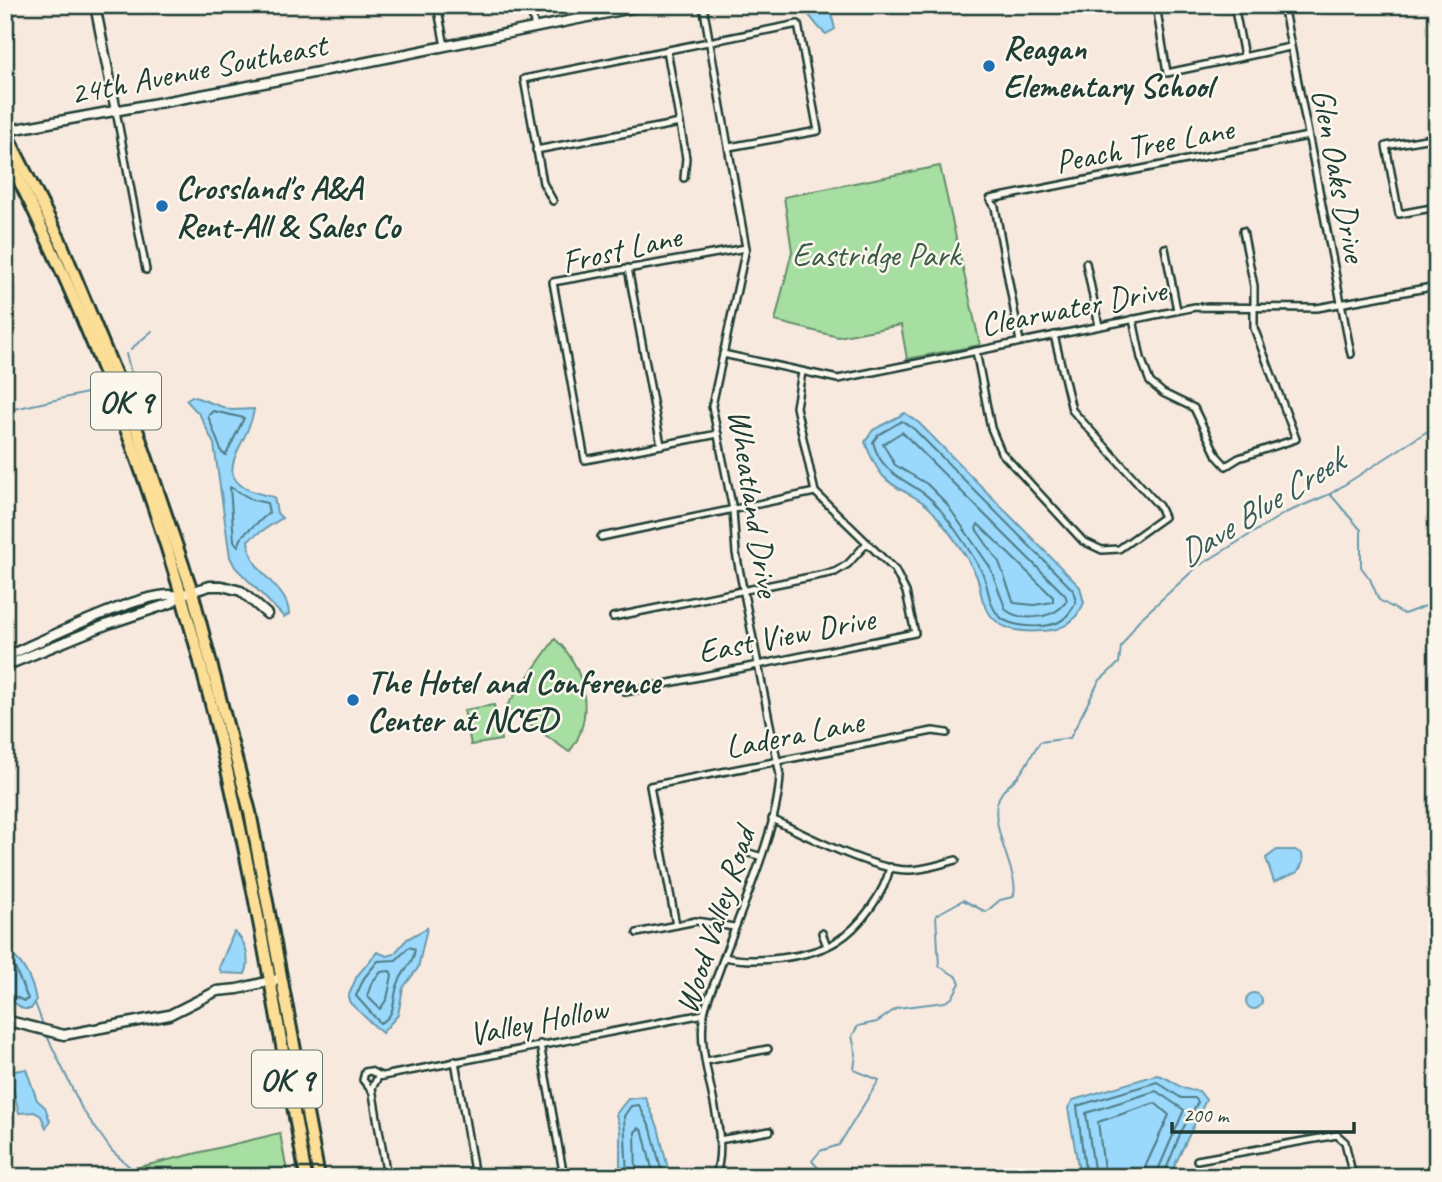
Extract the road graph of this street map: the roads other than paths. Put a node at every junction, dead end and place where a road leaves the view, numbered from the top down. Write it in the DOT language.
graph roads {
  1 [pos="95,5"];
  2 [pos="437,5"];
  3 [pos="530,5"];
  4 [pos="647,5"];
  5 [pos="703,5"];
  6 [pos="1156,5"];
  7 [pos="1234,5"];
  8 [pos="1283,5"];
  9 [pos="535,28"];
  10 [pos="710,41"];
  11 [pos="445,46"];
  12 [pos="1290,47"];
  13 [pos="667,50"];
  14 [pos="1244,56"];
  15 [pos="116,111"];
  16 [pos="680,123"];
  17 [pos="5,131"];
  18 [pos="1308,136"];
  19 [pos="1437,137"];
  20 [pos="729,147"];
  21 [pos="536,150"];
  22 [pos="5,152"];
  23 [pos="684,178"];
  24 [pos="553,201"];
  25 [pos="1437,207"];
  26 [pos="1243,231"];
  27 [pos="746,248"];
  28 [pos="1165,248"];
  29 [pos="1086,263"];
  30 [pos="628,268"];
  31 [pos="146,270"];
  32 [pos="1437,286"];
  33 [pos="1341,304"];
  34 [pos="1254,307"];
  35 [pos="1177,310"];
  36 [pos="1133,319"];
  37 [pos="1099,326"];
  38 [pos="1054,335"];
  39 [pos="1020,342"];
  40 [pos="976,351"];
  41 [pos="723,354"];
  42 [pos="1351,354"];
  43 [pos="802,372"];
  44 [pos="718,434"];
  45 [pos="661,445"];
  46 [pos="815,492"];
  47 [pos="733,510"];
  48 [pos="601,537"];
  49 [pos="867,543"];
  50 [pos="743,590"];
  51 [pos="192,591"];
  52 [pos="179,595"];
  53 [pos="267,614"];
  54 [pos="613,617"];
  55 [pos="5,657"];
  56 [pos="758,665"];
  57 [pos="5,666"];
  58 [pos="625,692"];
  59 [pos="947,733"];
  60 [pos="778,762"];
  61 [pos="772,819"];
  62 [pos="745,852"];
  63 [pos="760,856"];
  64 [pos="956,860"];
  65 [pos="890,867"];
  66 [pos="676,925"];
  67 [pos="734,927"];
  68 [pos="637,933"];
  69 [pos="822,933"];
  70 [pos="827,946"];
  71 [pos="724,957"];
  72 [pos="282,978"];
  73 [pos="269,982"];
  74 [pos="704,1014"];
  75 [pos="5,1020"];
  76 [pos="540,1044"];
  77 [pos="768,1049"];
  78 [pos="454,1061"];
  79 [pos="706,1062"];
  80 [pos="382,1076"];
  81 [pos="372,1091"];
  82 [pos="770,1131"];
  83 [pos="719,1140"];
  84 [pos="1197,1160"];
  85 [pos="306,1177"];
  86 [pos="319,1177"];
  87 [pos="387,1177"];
  88 [pos="475,1177"];
  89 [pos="564,1177"];
  90 [pos="715,1177"];
  91 [pos="1353,1177"];
  1 -- 15 [label="street"];
  2 -- 11 [label="street"];
  3 -- 9 [label="street"];
  4 -- 9 [label="street, 24th Avenue Southeast"];
  5 -- 10 [label="street, Wheatland Drive"];
  6 -- 14 [label="street"];
  7 -- 14 [label="street"];
  8 -- 12 [label="street, Glen Oaks Drive"];
  9 -- 11 [label="street, 24th Avenue Southeast"];
  10 -- 13 [label="street"];
  10 -- 20 [label="street, Wheatland Drive"];
  10 -- 20 [label="street"];
  11 -- 15 [label="street, 24th Avenue Southeast"];
  12 -- 14 [label="street"];
  12 -- 18 [label="street, Glen Oaks Drive"];
  13 -- 16 [label="street"];
  13 -- 21 [label="street"];
  15 -- 17 [label="street, 24th Avenue Southeast"];
  15 -- 31 [label="street"];
  16 -- 21 [label="street"];
  16 -- 23 [label="street"];
  17 -- 51 [label="highway, OK 9"];
  18 -- 33 [label="street, Glen Oaks Drive"];
  18 -- 39 [label="street, Peach Tree Lane"];
  19 -- 25 [label="street"];
  20 -- 27 [label="street, Wheatland Drive"];
  21 -- 24 [label="street"];
  22 -- 52 [label="highway, OK 9"];
  26 -- 34 [label="street"];
  27 -- 30 [label="street, Frost Lane"];
  27 -- 41 [label="street, Wheatland Drive"];
  28 -- 35 [label="street"];
  29 -- 37 [label="street"];
  30 -- 45 [label="street"];
  30 -- 45 [label="street, Frost Lane"];
  32 -- 33 [label="street, Clearwater Drive"];
  33 -- 34 [label="street, Clearwater Drive"];
  33 -- 42 [label="street, Glen Oaks Drive"];
  34 -- 35 [label="street, Clearwater Drive"];
  34 -- 36 [label="street"];
  35 -- 36 [label="street, Clearwater Drive"];
  36 -- 37 [label="street, Clearwater Drive"];
  37 -- 38 [label="street, Clearwater Drive"];
  38 -- 39 [label="street, Clearwater Drive"];
  38 -- 40 [label="street"];
  39 -- 40 [label="street, Clearwater Drive"];
  40 -- 43 [label="street, Clearwater Drive"];
  41 -- 43 [label="street, Clearwater Drive"];
  41 -- 44 [label="street, Wheatland Drive"];
  43 -- 46 [label="street"];
  44 -- 45 [label="street"];
  44 -- 47 [label="street, Wheatland Drive"];
  46 -- 47 [label="street"];
  46 -- 49 [label="street"];
  47 -- 48 [label="street"];
  47 -- 50 [label="street, Wheatland Drive"];
  49 -- 50 [label="street"];
  49 -- 56 [label="street, East View Drive"];
  50 -- 54 [label="street"];
  50 -- 56 [label="street, Wheatland Drive"];
  51 -- 52 [label="street"];
  51 -- 53 [label="street"];
  51 -- 72 [label="highway, OK 9"];
  52 -- 55 [label="street"];
  52 -- 57 [label="street"];
  52 -- 73 [label="highway, OK 9"];
  56 -- 58 [label="street, East View Drive"];
  56 -- 60 [label="street, Wheatland Drive"];
  59 -- 60 [label="street, Ladera Lane"];
  60 -- 61 [label="street, Wood Valley Road"];
  60 -- 66 [label="street, Ladera Lane"];
  61 -- 63 [label="street, Wood Valley Road"];
  61 -- 65 [label="street"];
  62 -- 63 [label="street"];
  63 -- 67 [label="street, Wood Valley Road"];
  64 -- 65 [label="street"];
  65 -- 70 [label="street"];
  66 -- 67 [label="street"];
  66 -- 68 [label="street"];
  67 -- 71 [label="street, Wood Valley Road"];
  69 -- 70 [label="street"];
  70 -- 71 [label="street"];
  71 -- 74 [label="street, Wood Valley Road"];
  72 -- 73 [label="street"];
  72 -- 86 [label="highway, OK 9"];
  73 -- 75 [label="street"];
  73 -- 85 [label="highway, OK 9"];
  74 -- 76 [label="street, Valley Hollow"];
  74 -- 79 [label="street, Wood Valley Road"];
  76 -- 78 [label="street, Valley Hollow"];
  76 -- 89 [label="street"];
  77 -- 79 [label="street"];
  78 -- 80 [label="street, Valley Hollow"];
  78 -- 88 [label="street"];
  79 -- 83 [label="street, Wood Valley Road"];
  80 -- 81 [label="street"];
  80 -- 81 [label="street, Valley Hollow"];
  81 -- 87 [label="street, Valley Hollow"];
  82 -- 83 [label="street"];
  83 -- 90 [label="street, Wood Valley Road"];
  84 -- 91 [label="street"];
}
